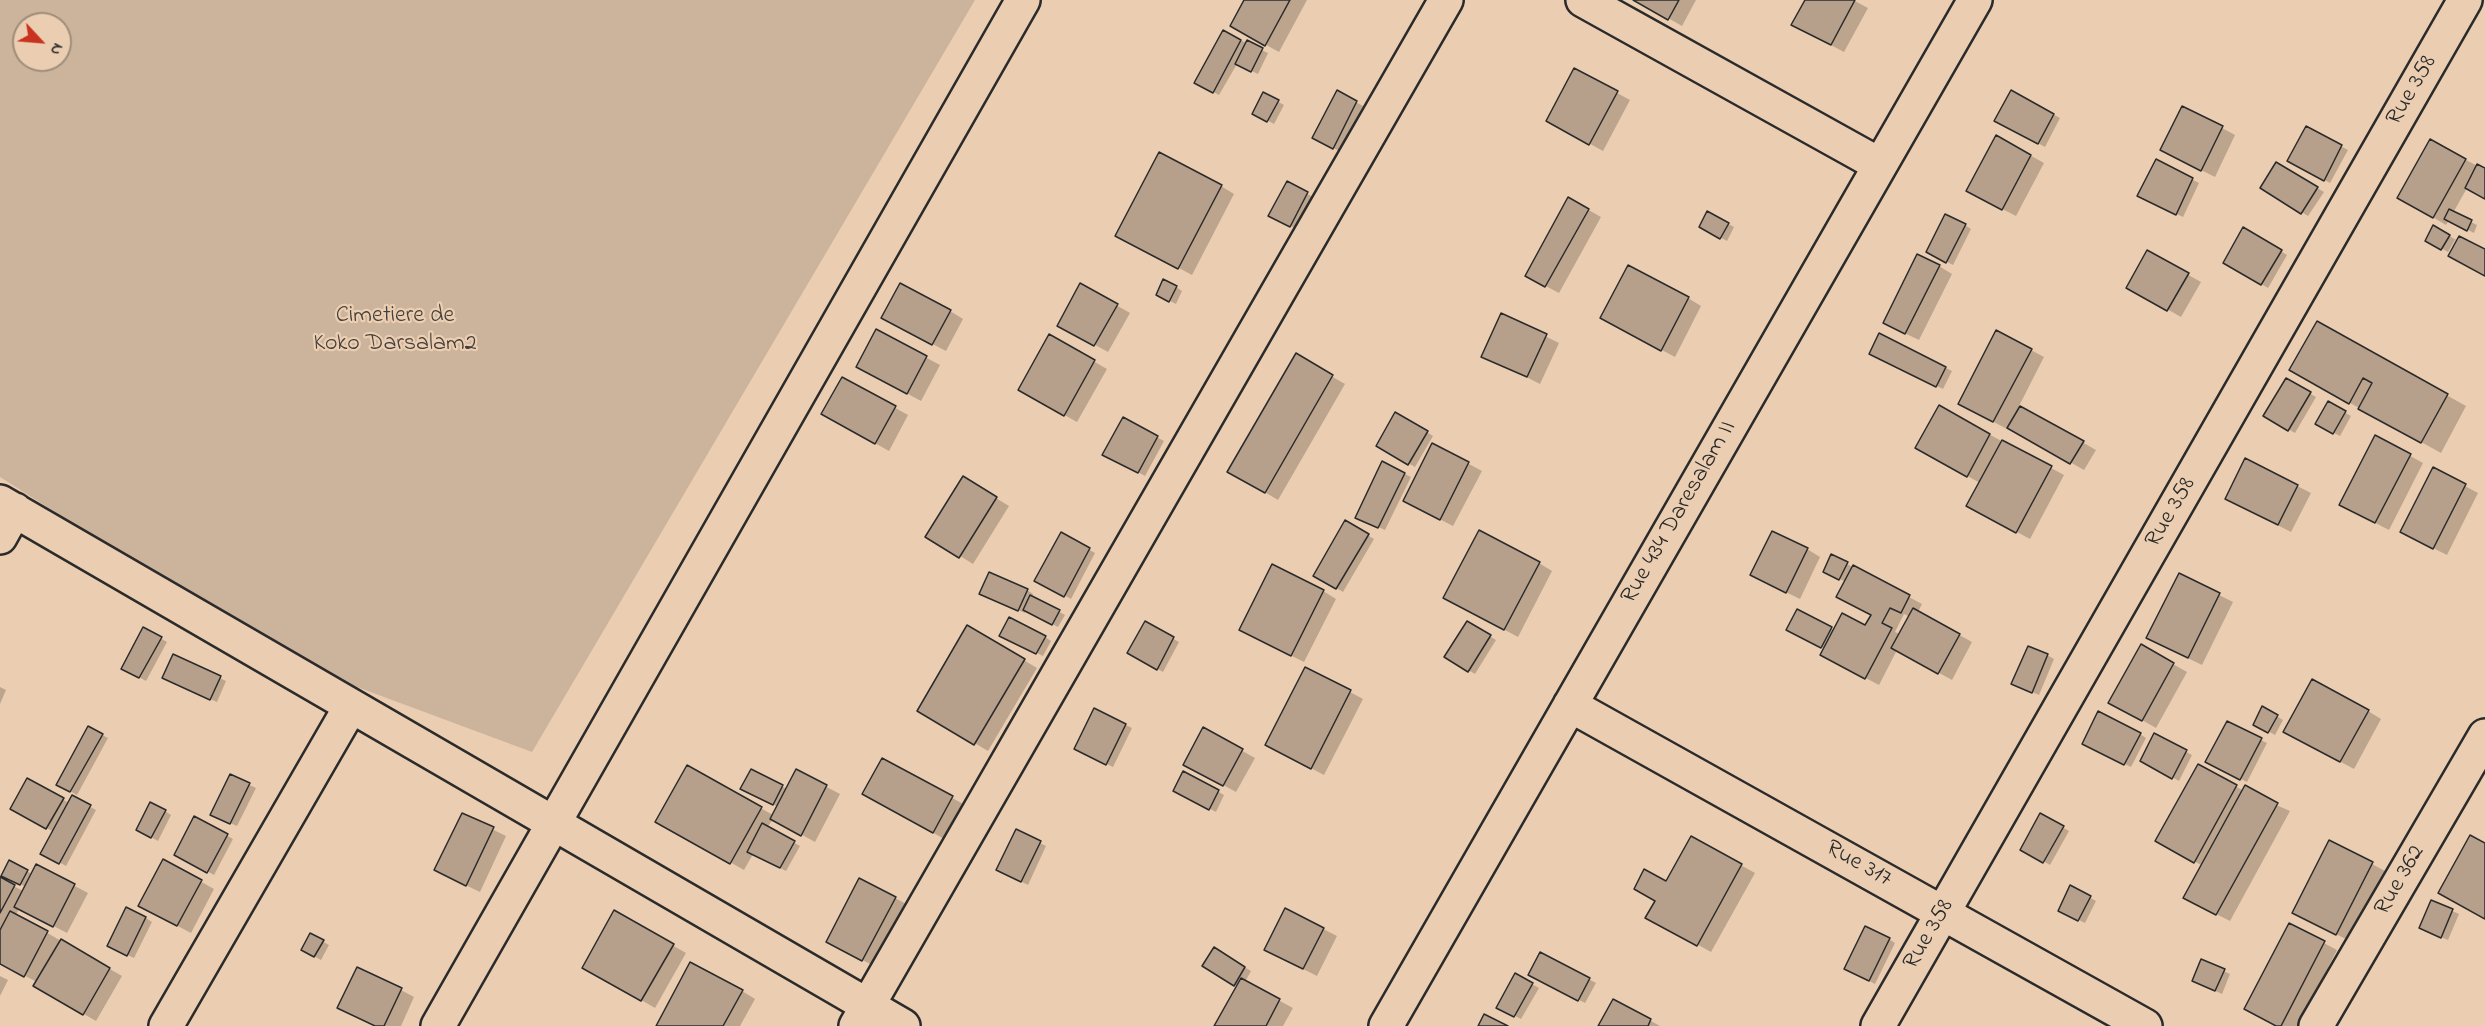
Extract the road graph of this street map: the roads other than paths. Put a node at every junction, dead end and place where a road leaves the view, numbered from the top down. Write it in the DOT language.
graph roads {
  1 [pos="1023,0"];
  2 [pos="1446,0"];
  3 [pos="1582,0"];
  4 [pos="1975,0"];
  5 [pos="2465,0"];
  6 [pos="1880,165"];
  7 [pos="5,516"];
  8 [pos="351,705"];
  9 [pos="1570,705"];
  10 [pos="2485,736"];
  11 [pos="554,823"];
  12 [pos="1943,912"];
  13 [pos="862,1016"];
  14 [pos="166,1026"];
  15 [pos="438,1026"];
  16 [pos="903,1026"];
  17 [pos="1386,1026"];
  18 [pos="1878,1026"];
  19 [pos="2145,1026"];
  20 [pos="2316,1026"];
  1 -- 11 [label="street"];
  2 -- 13 [label="street"];
  3 -- 6 [label="street"];
  4 -- 6 [label="street, Rue 434 Daresalam II"];
  5 -- 12 [label="street, Rue 358"];
  6 -- 9 [label="street, Rue 434 Daresalam II"];
  7 -- 8 [label="street"];
  8 -- 11 [label="street"];
  8 -- 14 [label="street"];
  9 -- 12 [label="street, Rue 317"];
  9 -- 17 [label="street, Rue 434 Daresalam II"];
  10 -- 20 [label="street, Rue 362"];
  11 -- 13 [label="street"];
  11 -- 15 [label="street"];
  12 -- 18 [label="street, Rue 358"];
  12 -- 19 [label="street, Rue 317"];
  13 -- 16 [label="street"];
}
